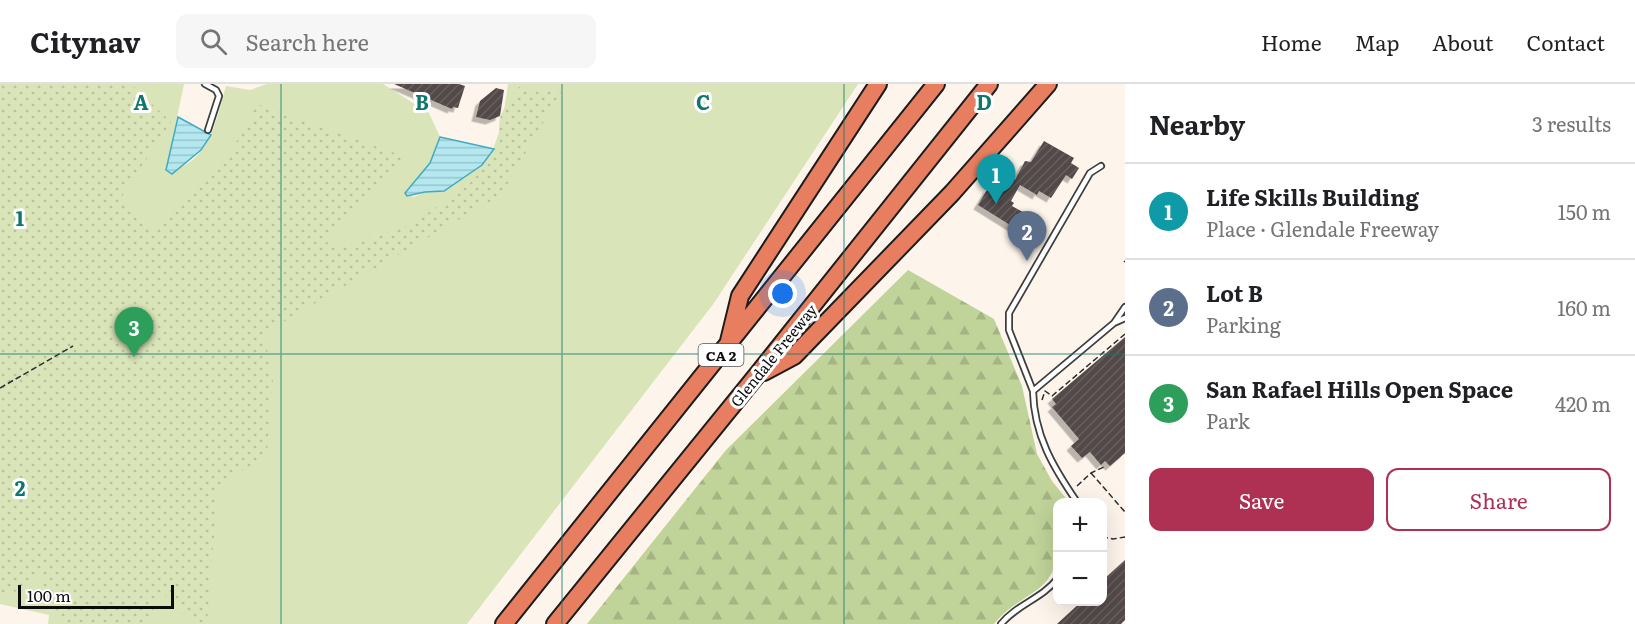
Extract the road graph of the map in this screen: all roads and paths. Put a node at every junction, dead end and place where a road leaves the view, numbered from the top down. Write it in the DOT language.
graph roads {
  1 [pos="205,84"];
  2 [pos="878,84"];
  3 [pos="936,84"];
  4 [pos="989,84"];
  5 [pos="1048,84"];
  6 [pos="208,130"];
  7 [pos="1101,166"];
  8 [pos="1125,307"];
  9 [pos="1125,318"];
  10 [pos="1114,323"];
  11 [pos="1125,334"];
  12 [pos="73,346"];
  13 [pos="727,347"];
  14 [pos="757,375"];
  15 [pos="0,388"];
  16 [pos="1033,391"];
  17 [pos="1042,405"];
  18 [pos="1106,466"];
  19 [pos="1091,472"];
  20 [pos="1077,487"];
  21 [pos="1074,498"];
  22 [pos="1125,513"];
  23 [pos="1125,537"];
  24 [pos="1107,538"];
  25 [pos="1053,583"];
  26 [pos="504,624"];
  27 [pos="555,624"];
  28 [pos="1001,624"];
  1 -- 6 [label="lane"];
  2 -- 13 [label="highway"];
  3 -- 13 [label="highway, CA 2"];
  4 -- 14 [label="highway, Glendale Freeway / CA 2"];
  5 -- 14 [label="highway"];
  7 -- 16 [label="lane"];
  8 -- 10 [label="lane"];
  9 -- 10 [label="lane"];
  10 -- 16 [label="lane"];
  11 -- 17 [label="path"];
  12 -- 15 [label="path"];
  13 -- 26 [label="highway, CA 2"];
  14 -- 27 [label="highway, Glendale Freeway / CA 2"];
  16 -- 21 [label="lane"];
  18 -- 19 [label="path"];
  19 -- 20 [label="path"];
  19 -- 22 [label="path"];
  23 -- 24 [label="path"];
  25 -- 28 [label="lane"];
}
